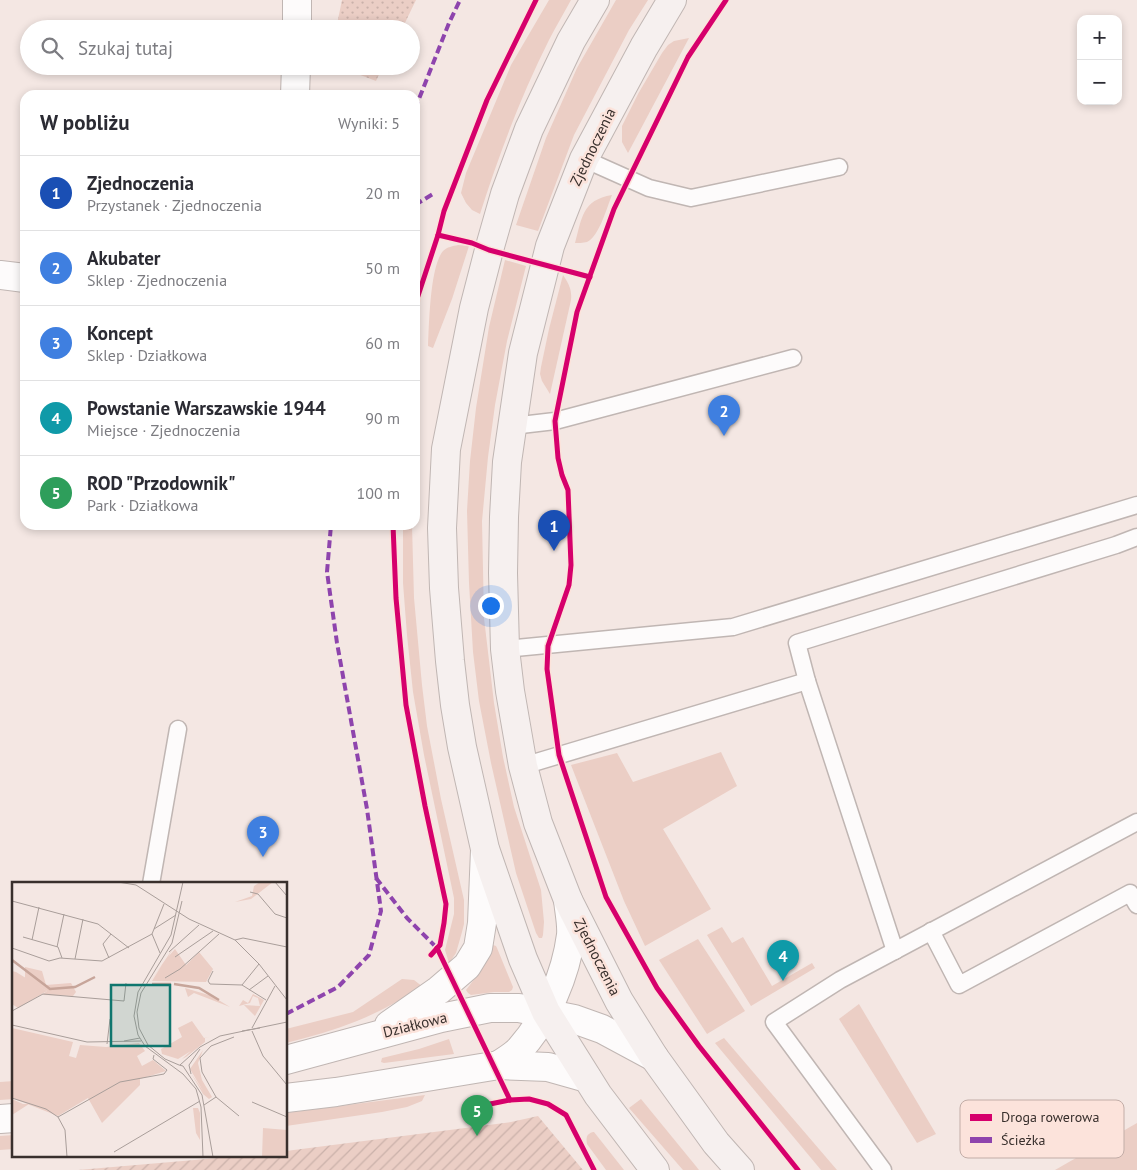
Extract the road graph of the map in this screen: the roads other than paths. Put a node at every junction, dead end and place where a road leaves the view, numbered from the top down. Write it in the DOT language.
graph roads {
  1 [pos="297,0"];
  2 [pos="595,0"];
  3 [pos="672,0"];
  4 [pos="297,20"];
  5 [pos="296,75"];
  6 [pos="295,90"];
  7 [pos="584,159"];
  8 [pos="839,167"];
  9 [pos="0,275"];
  10 [pos="20,277"];
  11 [pos="792,358"];
  12 [pos="512,426"];
  13 [pos="1137,505"];
  14 [pos="1137,538"];
  15 [pos="505,649"];
  16 [pos="807,681"];
  17 [pos="178,729"];
  18 [pos="523,766"];
  19 [pos="1137,822"];
  20 [pos="485,849"];
  21 [pos="151,882"];
  22 [pos="568,900"];
  23 [pos="1137,905"];
  24 [pos="932,931"];
  25 [pos="895,950"];
  26 [pos="546,1012"];
  27 [pos="372,1036"];
  28 [pos="654,1057"];
  29 [pos="288,1059"];
  30 [pos="499,1065"];
  31 [pos="587,1078"];
  32 [pos="288,1098"];
  33 [pos="655,1170"];
  34 [pos="740,1170"];
  35 [pos="883,1170"];
  1 -- 4 [label="street"];
  2 -- 20 [label="main road"];
  3 -- 7 [label="main road, Zjednoczenia"];
  5 -- 6 [label="street"];
  7 -- 8 [label="lane"];
  7 -- 12 [label="main road, Zjednoczenia"];
  9 -- 10 [label="street"];
  11 -- 12 [label="lane"];
  12 -- 15 [label="main road, Zjednoczenia"];
  13 -- 15 [label="lane"];
  14 -- 16 [label="lane"];
  15 -- 18 [label="main road, Zjednoczenia"];
  16 -- 18 [label="lane"];
  16 -- 25 [label="lane"];
  17 -- 21 [label="lane"];
  18 -- 22 [label="main road, Zjednoczenia"];
  19 -- 24 [label="lane"];
  20 -- 26 [label="main road"];
  20 -- 27 [label="street"];
  22 -- 26 [label="street"];
  22 -- 28 [label="main road, Zjednoczenia"];
  23 -- 24 [label="lane"];
  24 -- 25 [label="lane"];
  25 -- 35 [label="lane"];
  26 -- 27 [label="street, Działkowa"];
  26 -- 28 [label="street, Działkowa"];
  26 -- 30 [label="street"];
  26 -- 31 [label="main road"];
  27 -- 29 [label="street, Działkowa"];
  28 -- 34 [label="main road, Zjednoczenia"];
  30 -- 31 [label="street"];
  30 -- 32 [label="street"];
  31 -- 33 [label="main road"];
}
